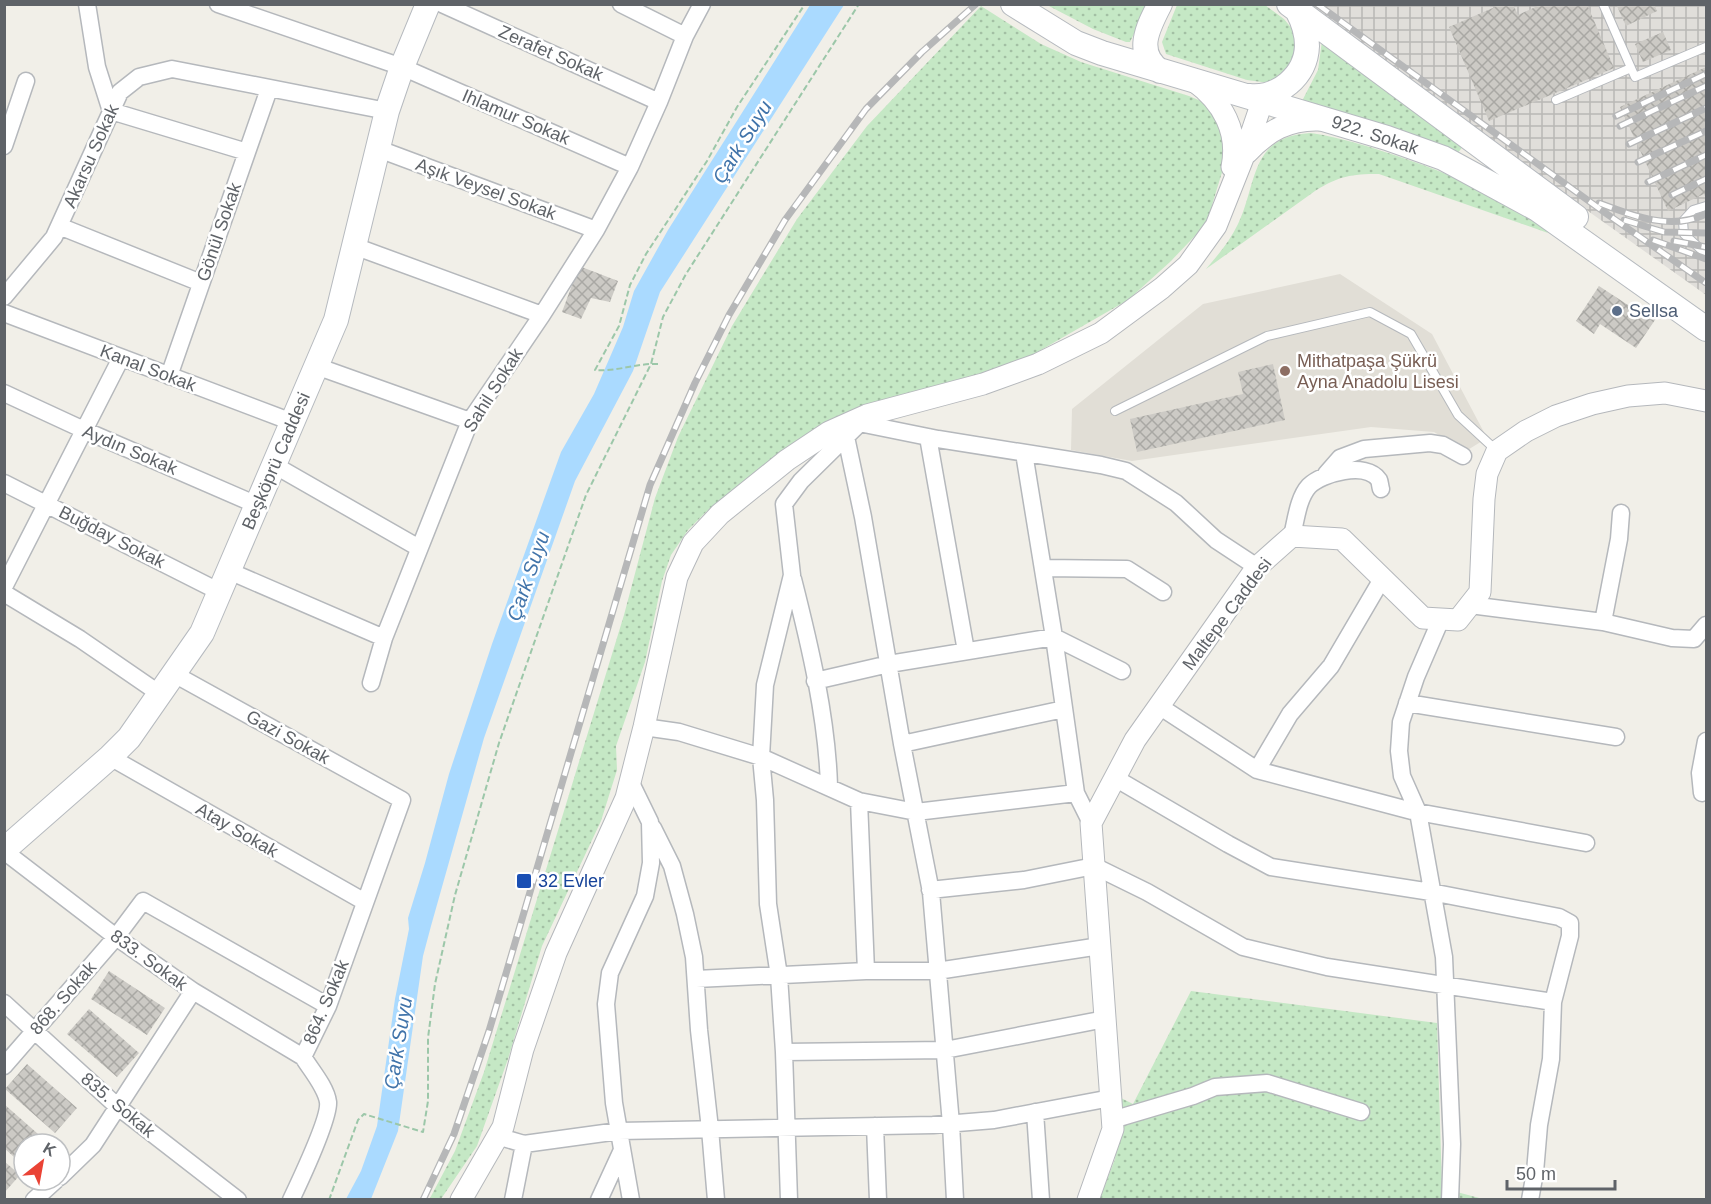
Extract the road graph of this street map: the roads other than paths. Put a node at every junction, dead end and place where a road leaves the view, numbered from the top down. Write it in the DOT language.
graph roads {
  1 [pos="87,4"];
  2 [pos="218,4"];
  3 [pos="428,4"];
  4 [pos="442,4"];
  5 [pos="621,4"];
  6 [pos="702,4"];
  7 [pos="1013,4"];
  8 [pos="1160,4"];
  9 [pos="1603,4"];
  10 [pos="1293,7"];
  11 [pos="685,36"];
  12 [pos="1707,47"];
  13 [pos="402,67"];
  14 [pos="1631,68"];
  15 [pos="1160,71"];
  16 [pos="26,81"];
  17 [pos="1194,81"];
  18 [pos="269,89"];
  19 [pos="1261,96"];
  20 [pos="1556,100"];
  21 [pos="659,102"];
  22 [pos="111,111"];
  23 [pos="387,111"];
  24 [pos="1331,122"];
  25 [pos="4,146"];
  26 [pos="376,148"];
  27 [pos="247,152"];
  28 [pos="1243,158"];
  29 [pos="630,167"];
  30 [pos="1224,206"];
  31 [pos="1707,206"];
  32 [pos="59,226"];
  33 [pos="596,230"];
  34 [pos="354,246"];
  35 [pos="1707,254"];
  36 [pos="201,283"];
  37 [pos="4,297"];
  38 [pos="1707,312"];
  39 [pos="4,313"];
  40 [pos="542,315"];
  41 [pos="1707,329"];
  42 [pos="121,358"];
  43 [pos="316,366"];
  44 [pos="169,376"];
  45 [pos="4,393"];
  46 [pos="1707,401"];
  47 [pos="1115,411"];
  48 [pos="863,419"];
  49 [pos="292,422"];
  50 [pos="470,422"];
  51 [pos="84,430"];
  52 [pos="846,437"];
  53 [pos="928,437"];
  54 [pos="1497,451"];
  55 [pos="1024,453"];
  56 [pos="1463,456"];
  57 [pos="274,465"];
  58 [pos="1326,474"];
  59 [pos="4,483"];
  60 [pos="1381,489"];
  61 [pos="46,504"];
  62 [pos="257,505"];
  63 [pos="1621,513"];
  64 [pos="1292,536"];
  65 [pos="419,548"];
  66 [pos="1257,567"];
  67 [pos="1044,568"];
  68 [pos="792,575"];
  69 [pos="1382,579"];
  70 [pos="225,581"];
  71 [pos="4,587"];
  72 [pos="1163,592"];
  73 [pos="4,594"];
  74 [pos="1470,604"];
  75 [pos="1441,619"];
  76 [pos="1603,622"];
  77 [pos="1707,625"];
  78 [pos="1054,637"];
  79 [pos="384,638"];
  80 [pos="966,651"];
  81 [pos="890,664"];
  82 [pos="1122,671"];
  83 [pos="815,681"];
  84 [pos="370,683"];
  85 [pos="167,684"];
  86 [pos="1407,703"];
  87 [pos="1159,706"];
  88 [pos="1064,709"];
  89 [pos="644,728"];
  90 [pos="1616,737"];
  91 [pos="1707,741"];
  92 [pos="902,744"];
  93 [pos="110,757"];
  94 [pos="761,757"];
  95 [pos="1257,770"];
  96 [pos="1115,778"];
  97 [pos="630,781"];
  98 [pos="830,786"];
  99 [pos="1076,793"];
  100 [pos="1702,793"];
  101 [pos="402,800"];
  102 [pos="859,801"];
  103 [pos="916,812"];
  104 [pos="1418,812"];
  105 [pos="650,822"];
  106 [pos="1091,823"];
  107 [pos="1586,843"];
  108 [pos="4,850"];
  109 [pos="1094,866"];
  110 [pos="930,890"];
  111 [pos="1431,892"];
  112 [pos="364,902"];
  113 [pos="116,937"];
  114 [pos="1100,946"];
  115 [pos="866,970"];
  116 [pos="938,971"];
  117 [pos="779,976"];
  118 [pos="696,979"];
  119 [pos="1446,986"];
  120 [pos="193,991"];
  121 [pos="1553,1002"];
  122 [pos="4,1003"];
  123 [pos="328,1006"];
  124 [pos="1105,1019"];
  125 [pos="33,1031"];
  126 [pos="945,1050"];
  127 [pos="784,1052"];
  128 [pos="303,1057"];
  129 [pos="4,1066"];
  130 [pos="1111,1098"];
  131 [pos="118,1107"];
  132 [pos="1035,1112"];
  133 [pos="1361,1112"];
  134 [pos="1112,1120"];
  135 [pos="951,1124"];
  136 [pos="875,1126"];
  137 [pos="786,1128"];
  138 [pos="710,1130"];
  139 [pos="619,1131"];
  140 [pos="498,1136"];
  141 [pos="524,1144"];
  142 [pos="622,1150"];
  143 [pos="72,1165"];
  144 [pos="238,1200"];
  145 [pos="291,1200"];
  146 [pos="461,1200"];
  147 [pos="513,1200"];
  148 [pos="599,1200"];
  149 [pos="631,1200"];
  150 [pos="716,1200"];
  151 [pos="789,1200"];
  152 [pos="878,1200"];
  153 [pos="955,1200"];
  154 [pos="1041,1200"];
  155 [pos="1088,1200"];
  156 [pos="1450,1200"];
  157 [pos="1530,1200"];
  1 -- 22 [label="street"];
  2 -- 13 [label="street, Ihlamur Sokak"];
  3 -- 13 [label="main road, Beşköprü Caddesi"];
  4 -- 21 [label="street, Zerafet Sokak"];
  5 -- 11 [label="street"];
  6 -- 11 [label="street, Sahil Sokak"];
  7 -- 15 [label="main road, 922. Sokak"];
  8 -- 15 [label="main road"];
  9 -- 14 [label="lane"];
  10 -- 19 [label="main road"];
  10 -- 38 [label="main road"];
  11 -- 21 [label="street, Sahil Sokak"];
  12 -- 14 [label="lane"];
  13 -- 23 [label="main road, Beşköprü Caddesi"];
  13 -- 29 [label="street, Ihlamur Sokak"];
  14 -- 20 [label="lane"];
  15 -- 17 [label="main road, 922. Sokak"];
  16 -- 25 [label="street"];
  17 -- 19 [label="main road, 922. Sokak"];
  17 -- 30 [label="street"];
  18 -- 22 [label="street, Akarsu Sokak"];
  18 -- 23 [label="street, Akarsu Sokak"];
  18 -- 27 [label="street, Gönül Sokak"];
  19 -- 24 [label="main road, 922. Sokak"];
  19 -- 28 [label="street"];
  21 -- 29 [label="street, Sahil Sokak"];
  22 -- 27 [label="street"];
  22 -- 32 [label="street, Akarsu Sokak"];
  23 -- 26 [label="main road, Beşköprü Caddesi"];
  24 -- 28 [label="street"];
  24 -- 41 [label="main road, 922. Sokak"];
  26 -- 33 [label="street, Aşık Veysel Sokak"];
  26 -- 34 [label="main road, Beşköprü Caddesi"];
  27 -- 36 [label="street, Gönül Sokak"];
  28 -- 30 [label="street"];
  29 -- 33 [label="street, Sahil Sokak"];
  30 -- 48 [label="street"];
  31 -- 35 [label="lane"];
  32 -- 36 [label="street"];
  32 -- 37 [label="street, Akarsu Sokak"];
  33 -- 40 [label="street, Sahil Sokak"];
  34 -- 40 [label="street"];
  34 -- 43 [label="main road, Beşköprü Caddesi"];
  36 -- 44 [label="street, Gönül Sokak"];
  39 -- 42 [label="street, Kanal Sokak"];
  40 -- 50 [label="street, Sahil Sokak"];
  42 -- 44 [label="street, Kanal Sokak"];
  42 -- 51 [label="street"];
  43 -- 49 [label="main road, Beşköprü Caddesi"];
  43 -- 50 [label="street"];
  44 -- 49 [label="street, Kanal Sokak"];
  45 -- 51 [label="street, Aydın Sokak"];
  46 -- 54 [label="street"];
  47 -- 54 [label="lane"];
  48 -- 52 [label="street"];
  48 -- 53 [label="street"];
  48 -- 89 [label="street"];
  49 -- 57 [label="main road, Beşköprü Caddesi"];
  50 -- 65 [label="street, Sahil Sokak"];
  51 -- 61 [label="street"];
  51 -- 62 [label="street, Aydın Sokak"];
  52 -- 68 [label="street"];
  52 -- 81 [label="street"];
  53 -- 55 [label="street"];
  53 -- 80 [label="street"];
  54 -- 74 [label="street"];
  55 -- 66 [label="street"];
  55 -- 67 [label="street"];
  56 -- 58 [label="street"];
  57 -- 62 [label="main road, Beşköprü Caddesi"];
  57 -- 65 [label="street"];
  58 -- 60 [label="street"];
  58 -- 64 [label="street"];
  59 -- 61 [label="street, Buğday Sokak"];
  61 -- 70 [label="street, Buğday Sokak"];
  61 -- 71 [label="street"];
  62 -- 70 [label="main road, Beşköprü Caddesi"];
  63 -- 76 [label="street"];
  64 -- 66 [label="street, Maltepe Caddesi"];
  64 -- 69 [label="street"];
  65 -- 79 [label="street, Sahil Sokak"];
  66 -- 87 [label="street, Maltepe Caddesi"];
  67 -- 72 [label="street"];
  67 -- 78 [label="street"];
  68 -- 83 [label="street"];
  68 -- 94 [label="street"];
  69 -- 75 [label="street"];
  69 -- 95 [label="street"];
  70 -- 79 [label="street"];
  70 -- 85 [label="main road, Beşköprü Caddesi"];
  73 -- 85 [label="street, Gazi Sokak"];
  74 -- 75 [label="street"];
  74 -- 76 [label="street"];
  75 -- 86 [label="street"];
  76 -- 77 [label="street"];
  78 -- 80 [label="street"];
  78 -- 82 [label="street"];
  78 -- 88 [label="street"];
  79 -- 84 [label="street, Sahil Sokak"];
  80 -- 81 [label="street"];
  81 -- 83 [label="street"];
  81 -- 92 [label="street"];
  83 -- 98 [label="street"];
  85 -- 93 [label="main road, Beşköprü Caddesi"];
  85 -- 101 [label="street, Gazi Sokak"];
  86 -- 90 [label="street"];
  86 -- 104 [label="street"];
  87 -- 95 [label="street"];
  87 -- 96 [label="street, Maltepe Caddesi"];
  88 -- 92 [label="street"];
  88 -- 99 [label="street"];
  89 -- 94 [label="street"];
  89 -- 97 [label="street"];
  91 -- 100 [label="street"];
  92 -- 103 [label="street"];
  93 -- 108 [label="main road, Beşköprü Caddesi"];
  93 -- 112 [label="street, Atay Sokak"];
  94 -- 98 [label="street"];
  94 -- 117 [label="street"];
  95 -- 104 [label="street"];
  96 -- 106 [label="street, Maltepe Caddesi"];
  96 -- 111 [label="street"];
  97 -- 105 [label="street"];
  97 -- 140 [label="street"];
  98 -- 102 [label="street"];
  99 -- 103 [label="street"];
  99 -- 106 [label="street"];
  101 -- 112 [label="street, 864. Sokak"];
  102 -- 103 [label="street"];
  102 -- 115 [label="street"];
  103 -- 110 [label="street"];
  104 -- 107 [label="street"];
  104 -- 111 [label="street"];
  105 -- 118 [label="street"];
  105 -- 139 [label="street"];
  106 -- 109 [label="street"];
  108 -- 113 [label="street, 833. Sokak"];
  109 -- 110 [label="street"];
  109 -- 114 [label="street"];
  109 -- 119 [label="street"];
  110 -- 116 [label="street"];
  111 -- 119 [label="street"];
  111 -- 121 [label="street"];
  112 -- 123 [label="street, 864. Sokak"];
  113 -- 120 [label="street, 833. Sokak"];
  113 -- 123 [label="street, 868. Sokak"];
  113 -- 125 [label="street, 868. Sokak"];
  114 -- 116 [label="street"];
  114 -- 124 [label="street"];
  115 -- 116 [label="street"];
  115 -- 117 [label="street"];
  116 -- 126 [label="street"];
  117 -- 118 [label="street"];
  117 -- 127 [label="street"];
  118 -- 138 [label="street"];
  119 -- 121 [label="street"];
  119 -- 156 [label="street"];
  120 -- 128 [label="street, 833. Sokak"];
  120 -- 131 [label="street"];
  121 -- 157 [label="street"];
  122 -- 125 [label="street, 835. Sokak"];
  123 -- 128 [label="street, 864. Sokak"];
  124 -- 126 [label="street"];
  124 -- 130 [label="street"];
  125 -- 129 [label="street, 868. Sokak"];
  125 -- 131 [label="street, 835. Sokak"];
  126 -- 127 [label="street"];
  126 -- 135 [label="street"];
  127 -- 137 [label="street"];
  128 -- 145 [label="street, 864. Sokak"];
  130 -- 132 [label="street"];
  130 -- 134 [label="street"];
  131 -- 143 [label="street"];
  131 -- 144 [label="street, 835. Sokak"];
  132 -- 135 [label="street"];
  132 -- 154 [label="street"];
  133 -- 134 [label="street"];
  134 -- 155 [label="street"];
  135 -- 136 [label="street"];
  135 -- 153 [label="street"];
  136 -- 137 [label="street"];
  136 -- 152 [label="street"];
  137 -- 138 [label="street"];
  137 -- 151 [label="street"];
  138 -- 139 [label="street"];
  138 -- 150 [label="street"];
  139 -- 141 [label="street"];
  139 -- 142 [label="street"];
  140 -- 141 [label="street"];
  140 -- 146 [label="street"];
  141 -- 147 [label="street"];
  142 -- 148 [label="street"];
  142 -- 149 [label="street"];
}
